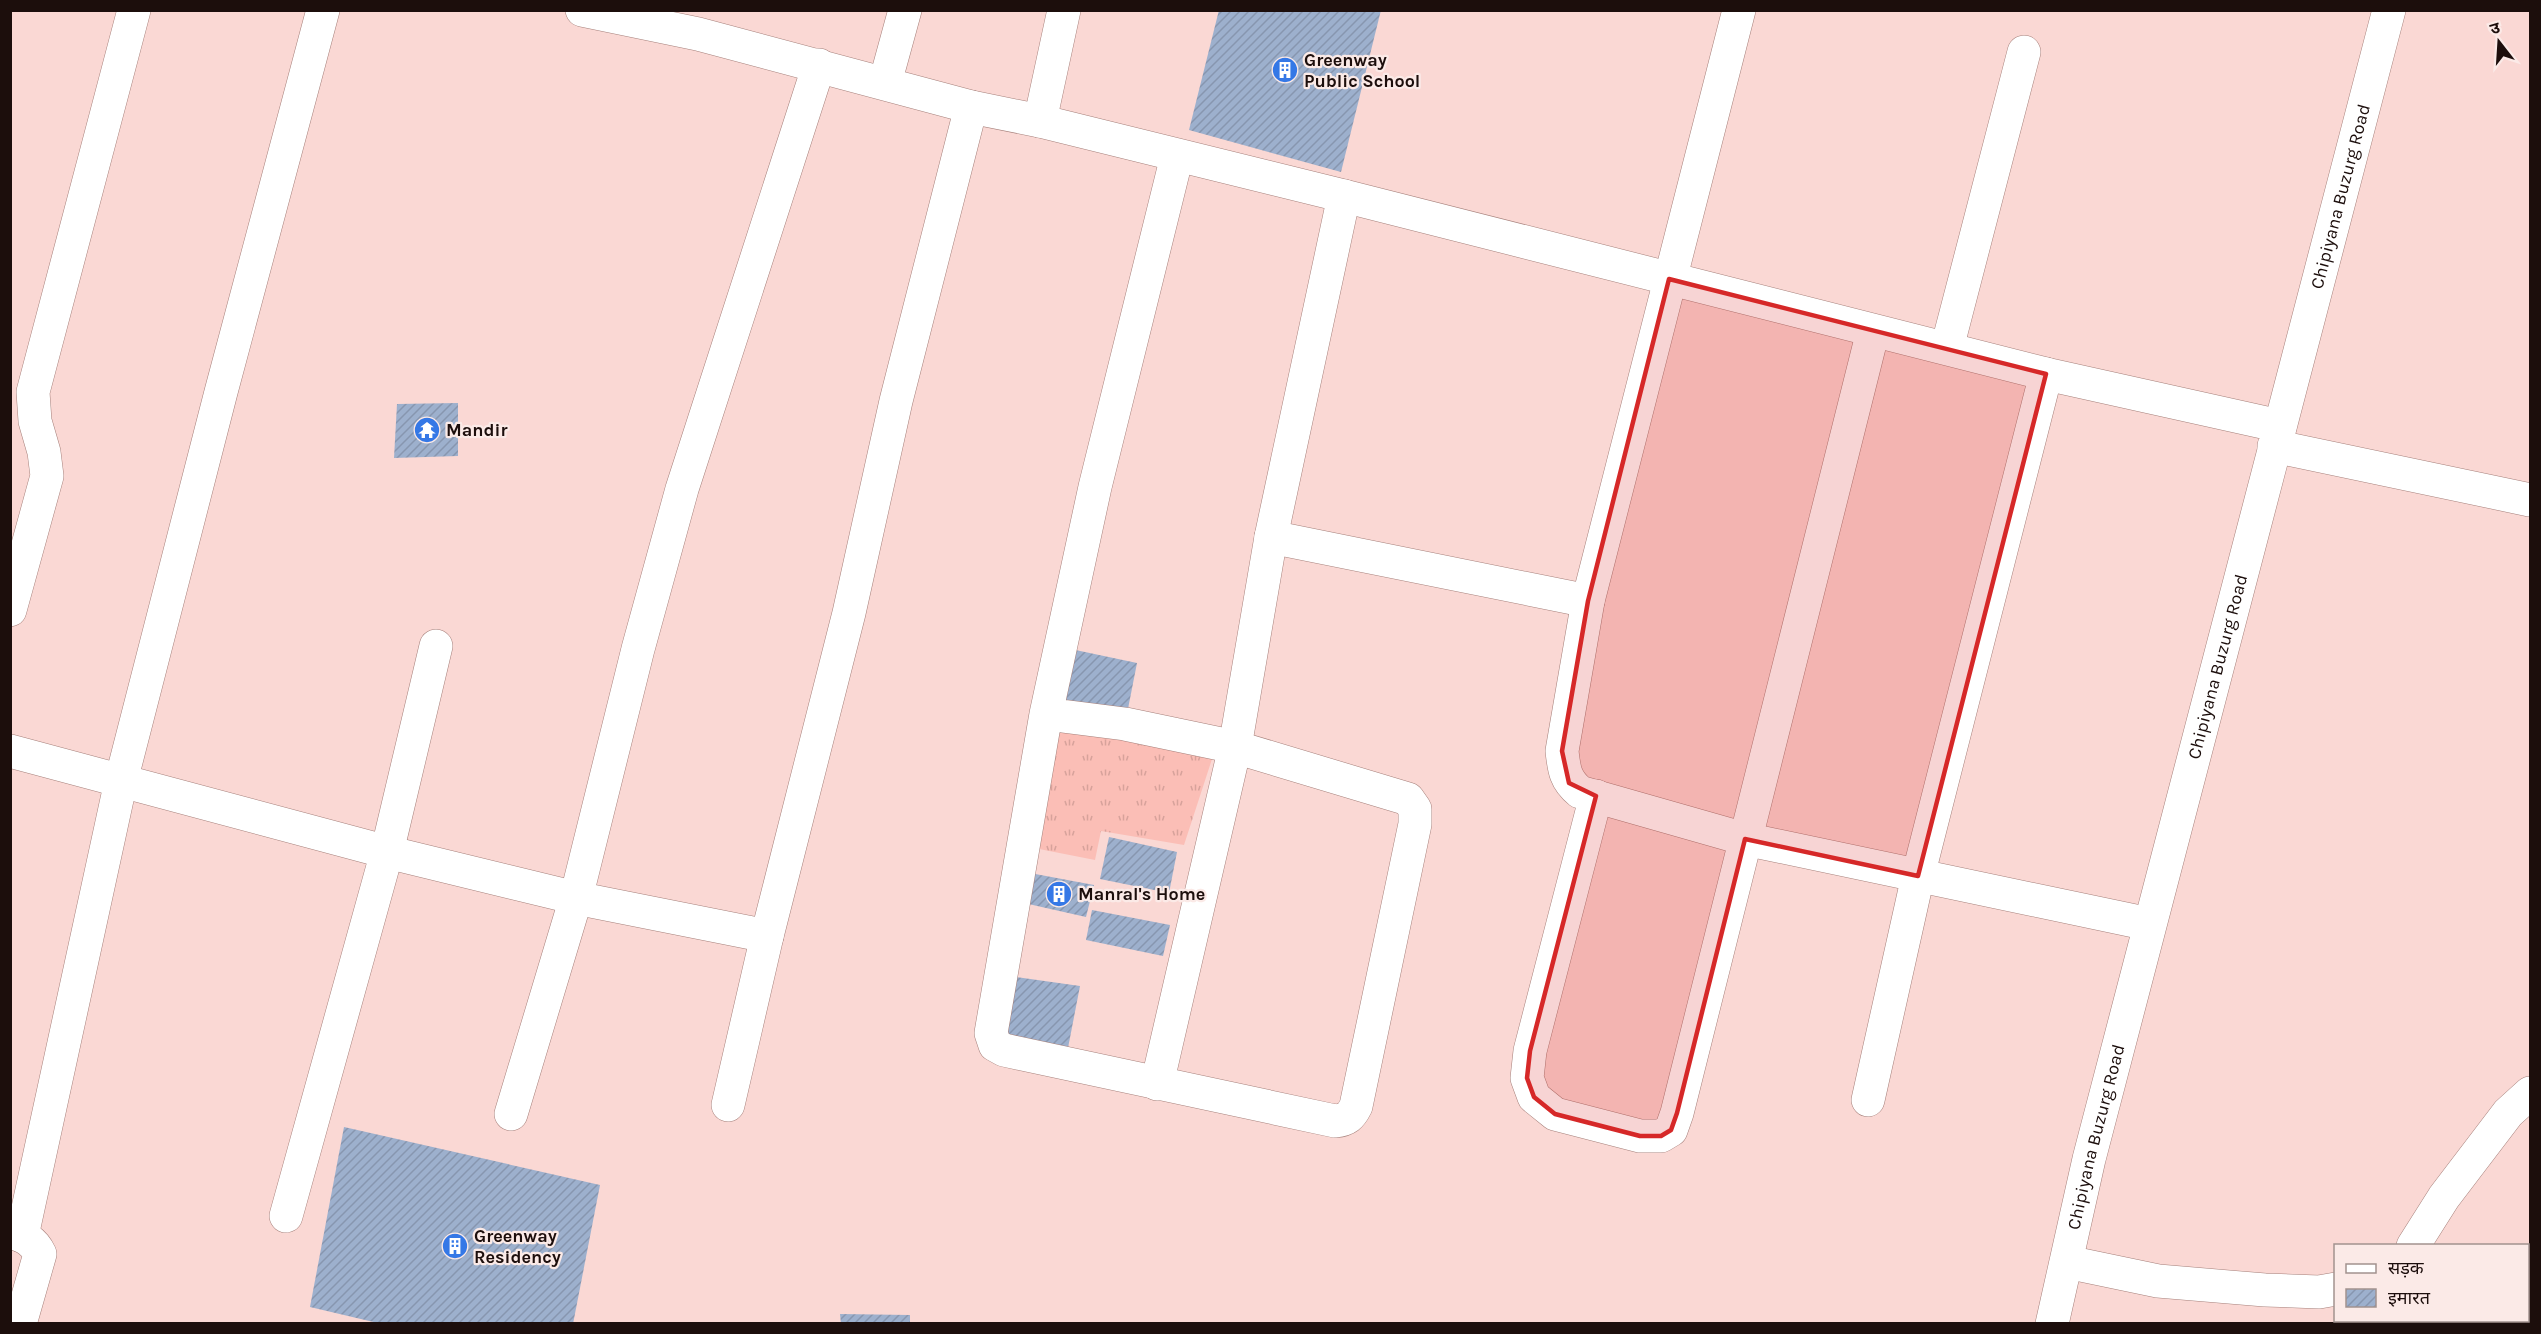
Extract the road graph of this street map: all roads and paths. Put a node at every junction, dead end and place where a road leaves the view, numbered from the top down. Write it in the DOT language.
graph roads {
  1 [pos="134,10"];
  2 [pos="323,10"];
  3 [pos="582,10"];
  4 [pos="905,10"];
  5 [pos="1064,10"];
  6 [pos="1739,10"];
  7 [pos="2389,10"];
  8 [pos="701,22"];
  9 [pos="2024,52"];
  10 [pos="819,65"];
  11 [pos="885,82"];
  12 [pos="971,107"];
  13 [pos="1040,121"];
  14 [pos="1177,156"];
  15 [pos="1344,196"];
  16 [pos="1669,279"];
  17 [pos="1873,331"];
  18 [pos="1947,348"];
  19 [pos="2046,374"];
  20 [pos="2277,436"];
  21 [pos="2530,500"];
  22 [pos="1271,537"];
  23 [pos="1588,601"];
  24 [pos="10,610"];
  25 [pos="436,646"];
  26 [pos="1046,714"];
  27 [pos="1235,747"];
  28 [pos="10,751"];
  29 [pos="121,781"];
  30 [pos="1596,796"];
  31 [pos="1745,839"];
  32 [pos="387,852"];
  33 [pos="1918,876"];
  34 [pos="576,898"];
  35 [pos="2150,924"];
  36 [pos="766,936"];
  37 [pos="1156,1084"];
  38 [pos="2530,1093"];
  39 [pos="1868,1100"];
  40 [pos="728,1105"];
  41 [pos="511,1114"];
  42 [pos="286,1216"];
  43 [pos="16,1234"];
  44 [pos="2414,1244"];
  45 [pos="2067,1262"];
  46 [pos="2334,1289"];
  47 [pos="20,1323"];
  48 [pos="2052,1323"];
  1 -- 24 [label="street"];
  2 -- 29 [label="street"];
  3 -- 8 [label="street"];
  4 -- 11 [label="street"];
  5 -- 13 [label="street"];
  6 -- 16 [label="street"];
  7 -- 20 [label="street, Chipiyana Buzurg Road"];
  8 -- 10 [label="street"];
  9 -- 18 [label="street"];
  10 -- 11 [label="street"];
  10 -- 34 [label="street"];
  11 -- 12 [label="street"];
  12 -- 13 [label="street"];
  12 -- 36 [label="street"];
  13 -- 14 [label="street"];
  14 -- 15 [label="street"];
  14 -- 26 [label="street"];
  15 -- 16 [label="street"];
  15 -- 22 [label="street"];
  16 -- 17 [label="street"];
  16 -- 23 [label="street"];
  17 -- 18 [label="street"];
  17 -- 31 [label="street"];
  18 -- 19 [label="street"];
  19 -- 20 [label="street"];
  19 -- 33 [label="street"];
  20 -- 21 [label="street"];
  20 -- 35 [label="street, Chipiyana Buzurg Road"];
  22 -- 23 [label="street"];
  22 -- 27 [label="street"];
  23 -- 30 [label="street"];
  25 -- 32 [label="street"];
  26 -- 27 [label="street"];
  26 -- 37 [label="street"];
  27 -- 37 [label="street"];
  27 -- 37 [label="street"];
  28 -- 29 [label="street"];
  29 -- 32 [label="street"];
  29 -- 43 [label="street"];
  30 -- 31 [label="street"];
  30 -- 31 [label="street"];
  31 -- 33 [label="street"];
  32 -- 34 [label="street"];
  32 -- 42 [label="street"];
  33 -- 35 [label="street"];
  33 -- 39 [label="street"];
  34 -- 36 [label="street"];
  34 -- 41 [label="street"];
  35 -- 45 [label="street, Chipiyana Buzurg Road"];
  36 -- 40 [label="street"];
  38 -- 44 [label="street"];
  43 -- 47 [label="street"];
  45 -- 46 [label="street"];
  45 -- 48 [label="street, Chipiyana Buzurg Road"];
}
